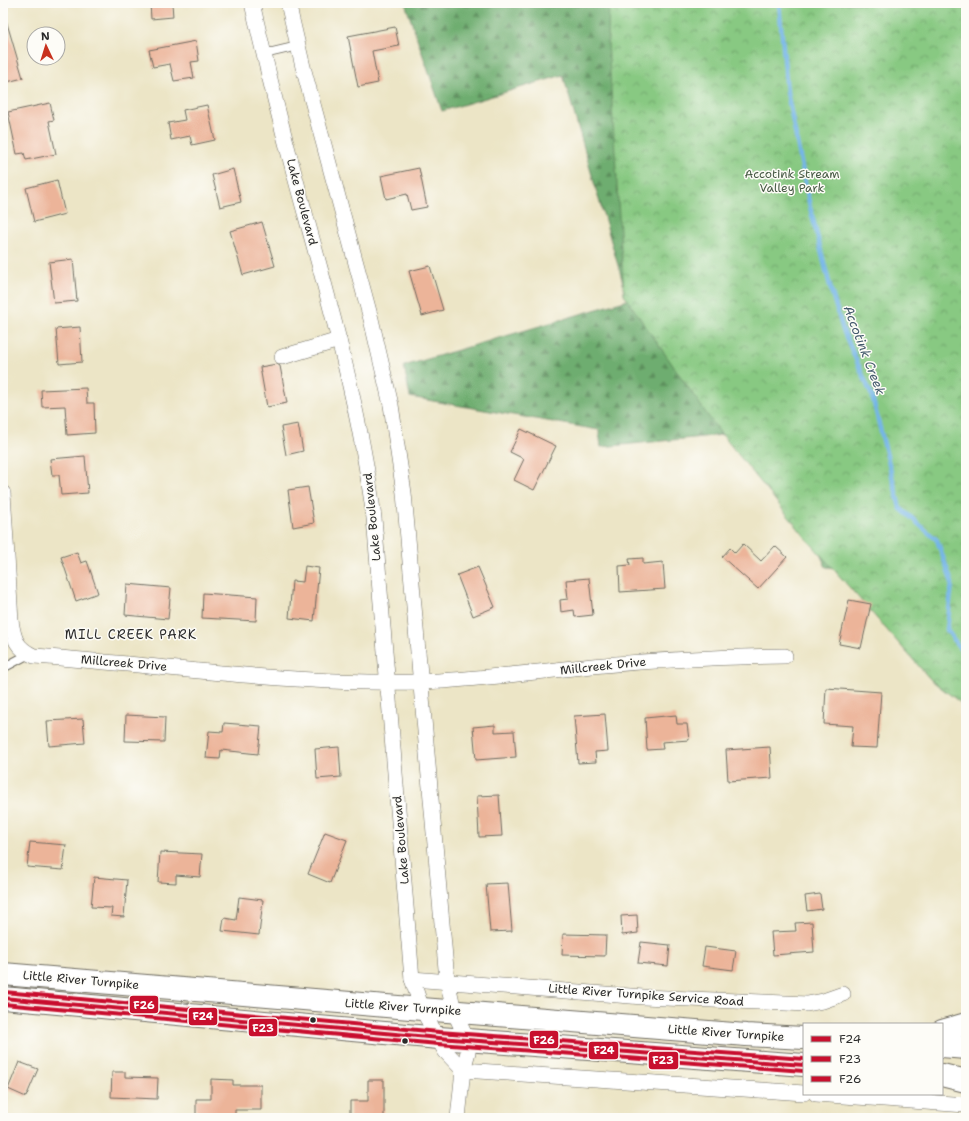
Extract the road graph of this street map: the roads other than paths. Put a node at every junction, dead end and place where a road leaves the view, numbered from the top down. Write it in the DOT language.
graph roads {
  1 [pos="252,3"];
  2 [pos="288,3"];
  3 [pos="298,46"];
  4 [pos="264,54"];
  5 [pos="339,340"];
  6 [pos="282,357"];
  7 [pos="3,493"];
  8 [pos="29,654"];
  9 [pos="785,656"];
  10 [pos="3,668"];
  11 [pos="387,682"];
  12 [pos="421,682"];
  13 [pos="3,974"];
  14 [pos="412,978"];
  15 [pos="447,980"];
  16 [pos="843,994"];
  17 [pos="3,998"];
  18 [pos="422,1010"];
  19 [pos="454,1011"];
  20 [pos="966,1024"];
  21 [pos="943,1031"];
  22 [pos="439,1038"];
  23 [pos="803,1038"];
  24 [pos="467,1040"];
  25 [pos="943,1046"];
  26 [pos="966,1048"];
  27 [pos="803,1065"];
  28 [pos="463,1070"];
  29 [pos="943,1075"];
  30 [pos="943,1075"];
  31 [pos="966,1076"];
  32 [pos="966,1080"];
  33 [pos="803,1093"];
  34 [pos="831,1095"];
  35 [pos="966,1104"];
  36 [pos="458,1118"];
  1 -- 4 [label="street, Lake Boulevard"];
  2 -- 3 [label="street"];
  3 -- 4 [label="lane"];
  3 -- 12 [label="street"];
  4 -- 5 [label="street, Lake Boulevard"];
  5 -- 6 [label="street"];
  5 -- 11 [label="street, Lake Boulevard"];
  7 -- 8 [label="street"];
  8 -- 10 [label="lane"];
  8 -- 11 [label="street, Millcreek Drive"];
  9 -- 12 [label="street, Millcreek Drive"];
  11 -- 12 [label="street, Millcreek Drive"];
  11 -- 14 [label="street, Lake Boulevard"];
  12 -- 15 [label="street"];
  13 -- 18 [label="main road, Little River Turnpike"];
  14 -- 15 [label="street, Little River Turnpike Service Road"];
  14 -- 18 [label="street, Lake Boulevard"];
  15 -- 16 [label="street, Little River Turnpike Service Road"];
  15 -- 19 [label="street"];
  17 -- 22 [label="main road"];
  18 -- 19 [label="main road, Little River Turnpike"];
  18 -- 22 [label="street, Lake Boulevard"];
  19 -- 23 [label="main road, Little River Turnpike"];
  19 -- 24 [label="street"];
  20 -- 21 [label="main road"];
  22 -- 24 [label="main road"];
  22 -- 28 [label="street, Lake Boulevard"];
  24 -- 27 [label="main road"];
  24 -- 28 [label="street"];
  25 -- 26 [label="main road"];
  28 -- 33 [label="street"];
  28 -- 36 [label="street"];
  29 -- 31 [label="main road"];
  30 -- 32 [label="main road"];
  34 -- 35 [label="street"];
}
